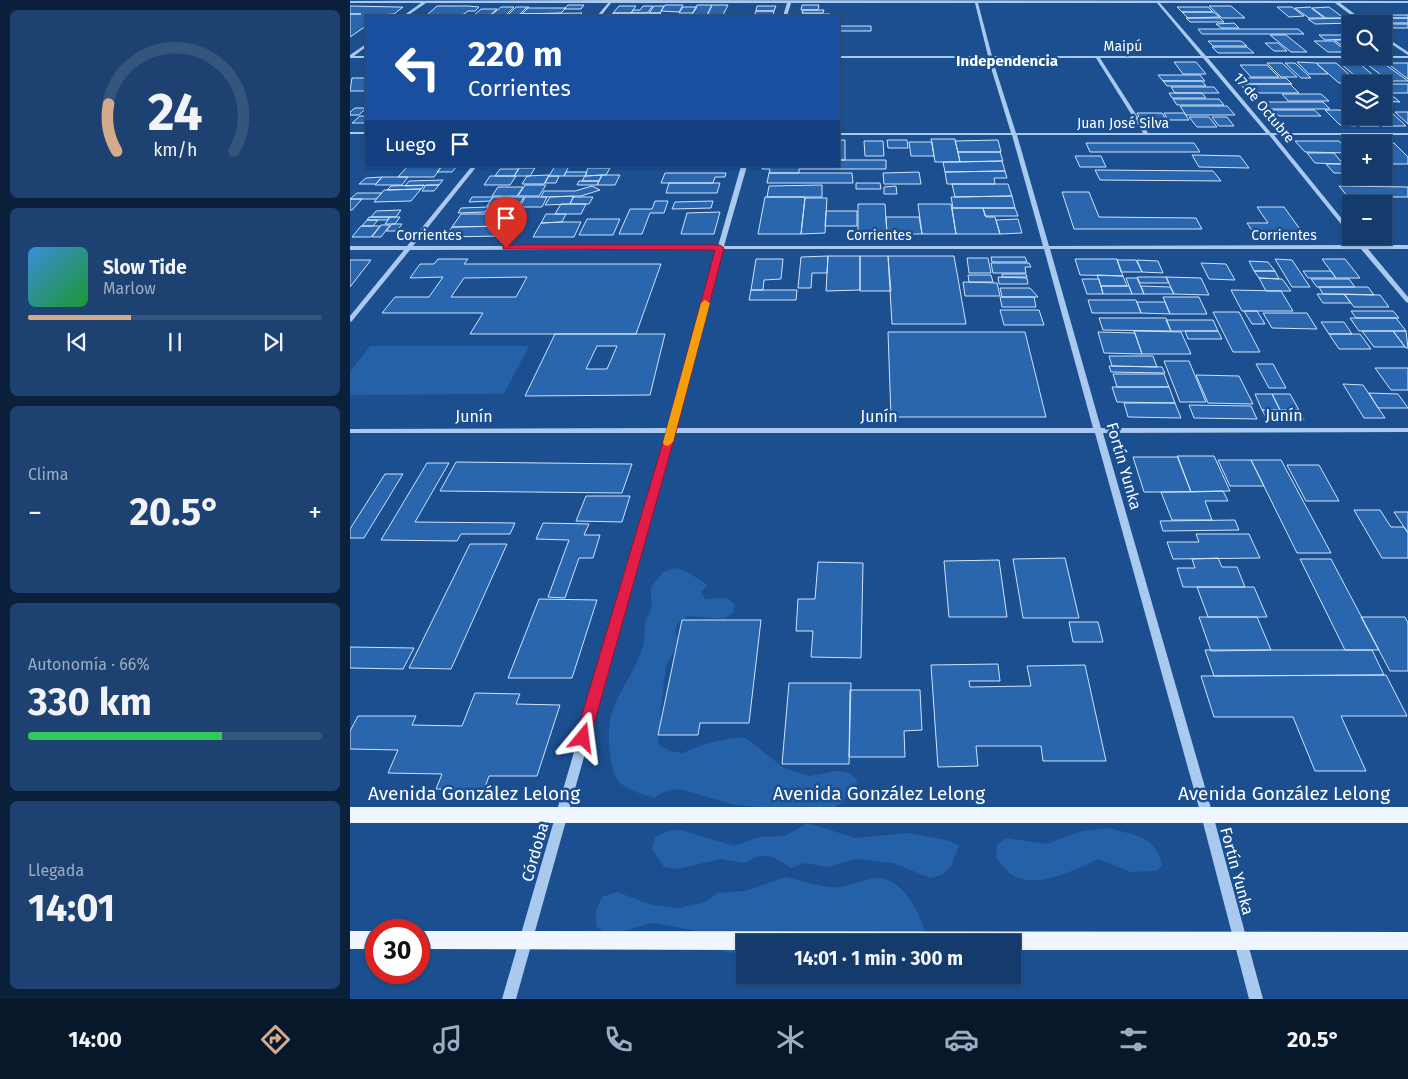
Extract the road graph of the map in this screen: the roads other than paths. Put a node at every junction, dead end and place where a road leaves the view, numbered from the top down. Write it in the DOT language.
graph roads {
  1 [pos="427,1"];
  2 [pos="611,1"];
  3 [pos="789,1"];
  4 [pos="976,1"];
  5 [pos="1156,1"];
  6 [pos="1334,1"];
  7 [pos="350,2"];
  8 [pos="1408,2"];
  9 [pos="406,15"];
  10 [pos="599,15"];
  11 [pos="786,15"];
  12 [pos="1353,15"];
  13 [pos="1392,43"];
  14 [pos="365,46"];
  15 [pos="1408,56"];
  16 [pos="350,57"];
  17 [pos="365,57"];
  18 [pos="840,57"];
  19 [pos="990,57"];
  20 [pos="1097,57"];
  21 [pos="1204,57"];
  22 [pos="350,133"];
  23 [pos="365,133"];
  24 [pos="840,134"];
  25 [pos="1014,134"];
  26 [pos="1146,134"];
  27 [pos="1270,134"];
  28 [pos="1408,134"];
  29 [pos="474,167"];
  30 [pos="744,167"];
  31 [pos="1342,222"];
  32 [pos="1045,247"];
  33 [pos="1363,247"];
  34 [pos="1408,247"];
  35 [pos="350,248"];
  36 [pos="408,248"];
  37 [pos="720,248"];
  38 [pos="1408,301"];
  39 [pos="350,320"];
  40 [pos="1098,430"];
  41 [pos="1408,430"];
  42 [pos="350,431"];
  43 [pos="671,432"];
  44 [pos="350,815"];
  45 [pos="561,815"];
  46 [pos="1208,815"];
  47 [pos="1408,815"];
  48 [pos="350,940"];
  49 [pos="365,940"];
  50 [pos="430,940"];
  51 [pos="526,940"];
  52 [pos="1240,941"];
  53 [pos="1408,941"];
  54 [pos="509,999"];
  55 [pos="1256,999"];
  1 -- 2 [label="street"];
  1 -- 7 [label="street"];
  1 -- 9 [label="street"];
  2 -- 3 [label="street"];
  2 -- 10 [label="street"];
  3 -- 4 [label="street"];
  3 -- 11 [label="street"];
  4 -- 5 [label="street"];
  4 -- 19 [label="street, Fortín Yunka"];
  5 -- 6 [label="street"];
  5 -- 21 [label="street, 17 de Octubre"];
  6 -- 8 [label="street"];
  6 -- 12 [label="street"];
  13 -- 15 [label="street"];
  14 -- 16 [label="street"];
  15 -- 21 [label="street, Maipú"];
  16 -- 17 [label="street"];
  18 -- 19 [label="street, Maipú"];
  19 -- 20 [label="street, Maipú"];
  19 -- 25 [label="street, Fortín Yunka"];
  20 -- 21 [label="street, Maipú"];
  20 -- 26 [label="street"];
  21 -- 27 [label="street, 17 de Octubre"];
  22 -- 23 [label="street"];
  24 -- 25 [label="street, Juan José Silva"];
  25 -- 26 [label="street, Juan José Silva"];
  25 -- 32 [label="street, Fortín Yunka"];
  26 -- 27 [label="street, Juan José Silva"];
  27 -- 28 [label="street, Juan José Silva"];
  27 -- 31 [label="street, 17 de Octubre"];
  29 -- 36 [label="street"];
  30 -- 37 [label="street, Córdoba"];
  32 -- 33 [label="street, Corrientes"];
  32 -- 37 [label="street, Corrientes"];
  32 -- 40 [label="street, Fortín Yunka"];
  33 -- 34 [label="street, Corrientes"];
  33 -- 38 [label="street"];
  35 -- 36 [label="street, Corrientes"];
  36 -- 37 [label="street, Corrientes"];
  36 -- 39 [label="street"];
  37 -- 43 [label="street, Córdoba"];
  40 -- 41 [label="street, Junín"];
  40 -- 43 [label="street, Junín"];
  40 -- 46 [label="street, Fortín Yunka"];
  42 -- 43 [label="street, Junín"];
  43 -- 45 [label="street, Córdoba"];
  44 -- 45 [label="main road, Avenida González Lelong"];
  45 -- 46 [label="main road, Avenida González Lelong"];
  45 -- 51 [label="street, Córdoba"];
  46 -- 47 [label="main road, Avenida González Lelong"];
  46 -- 52 [label="street, Fortín Yunka"];
  48 -- 49 [label="main road"];
  50 -- 51 [label="main road"];
  51 -- 52 [label="main road"];
  51 -- 54 [label="street, Córdoba"];
  52 -- 53 [label="main road"];
  52 -- 55 [label="street"];
}
